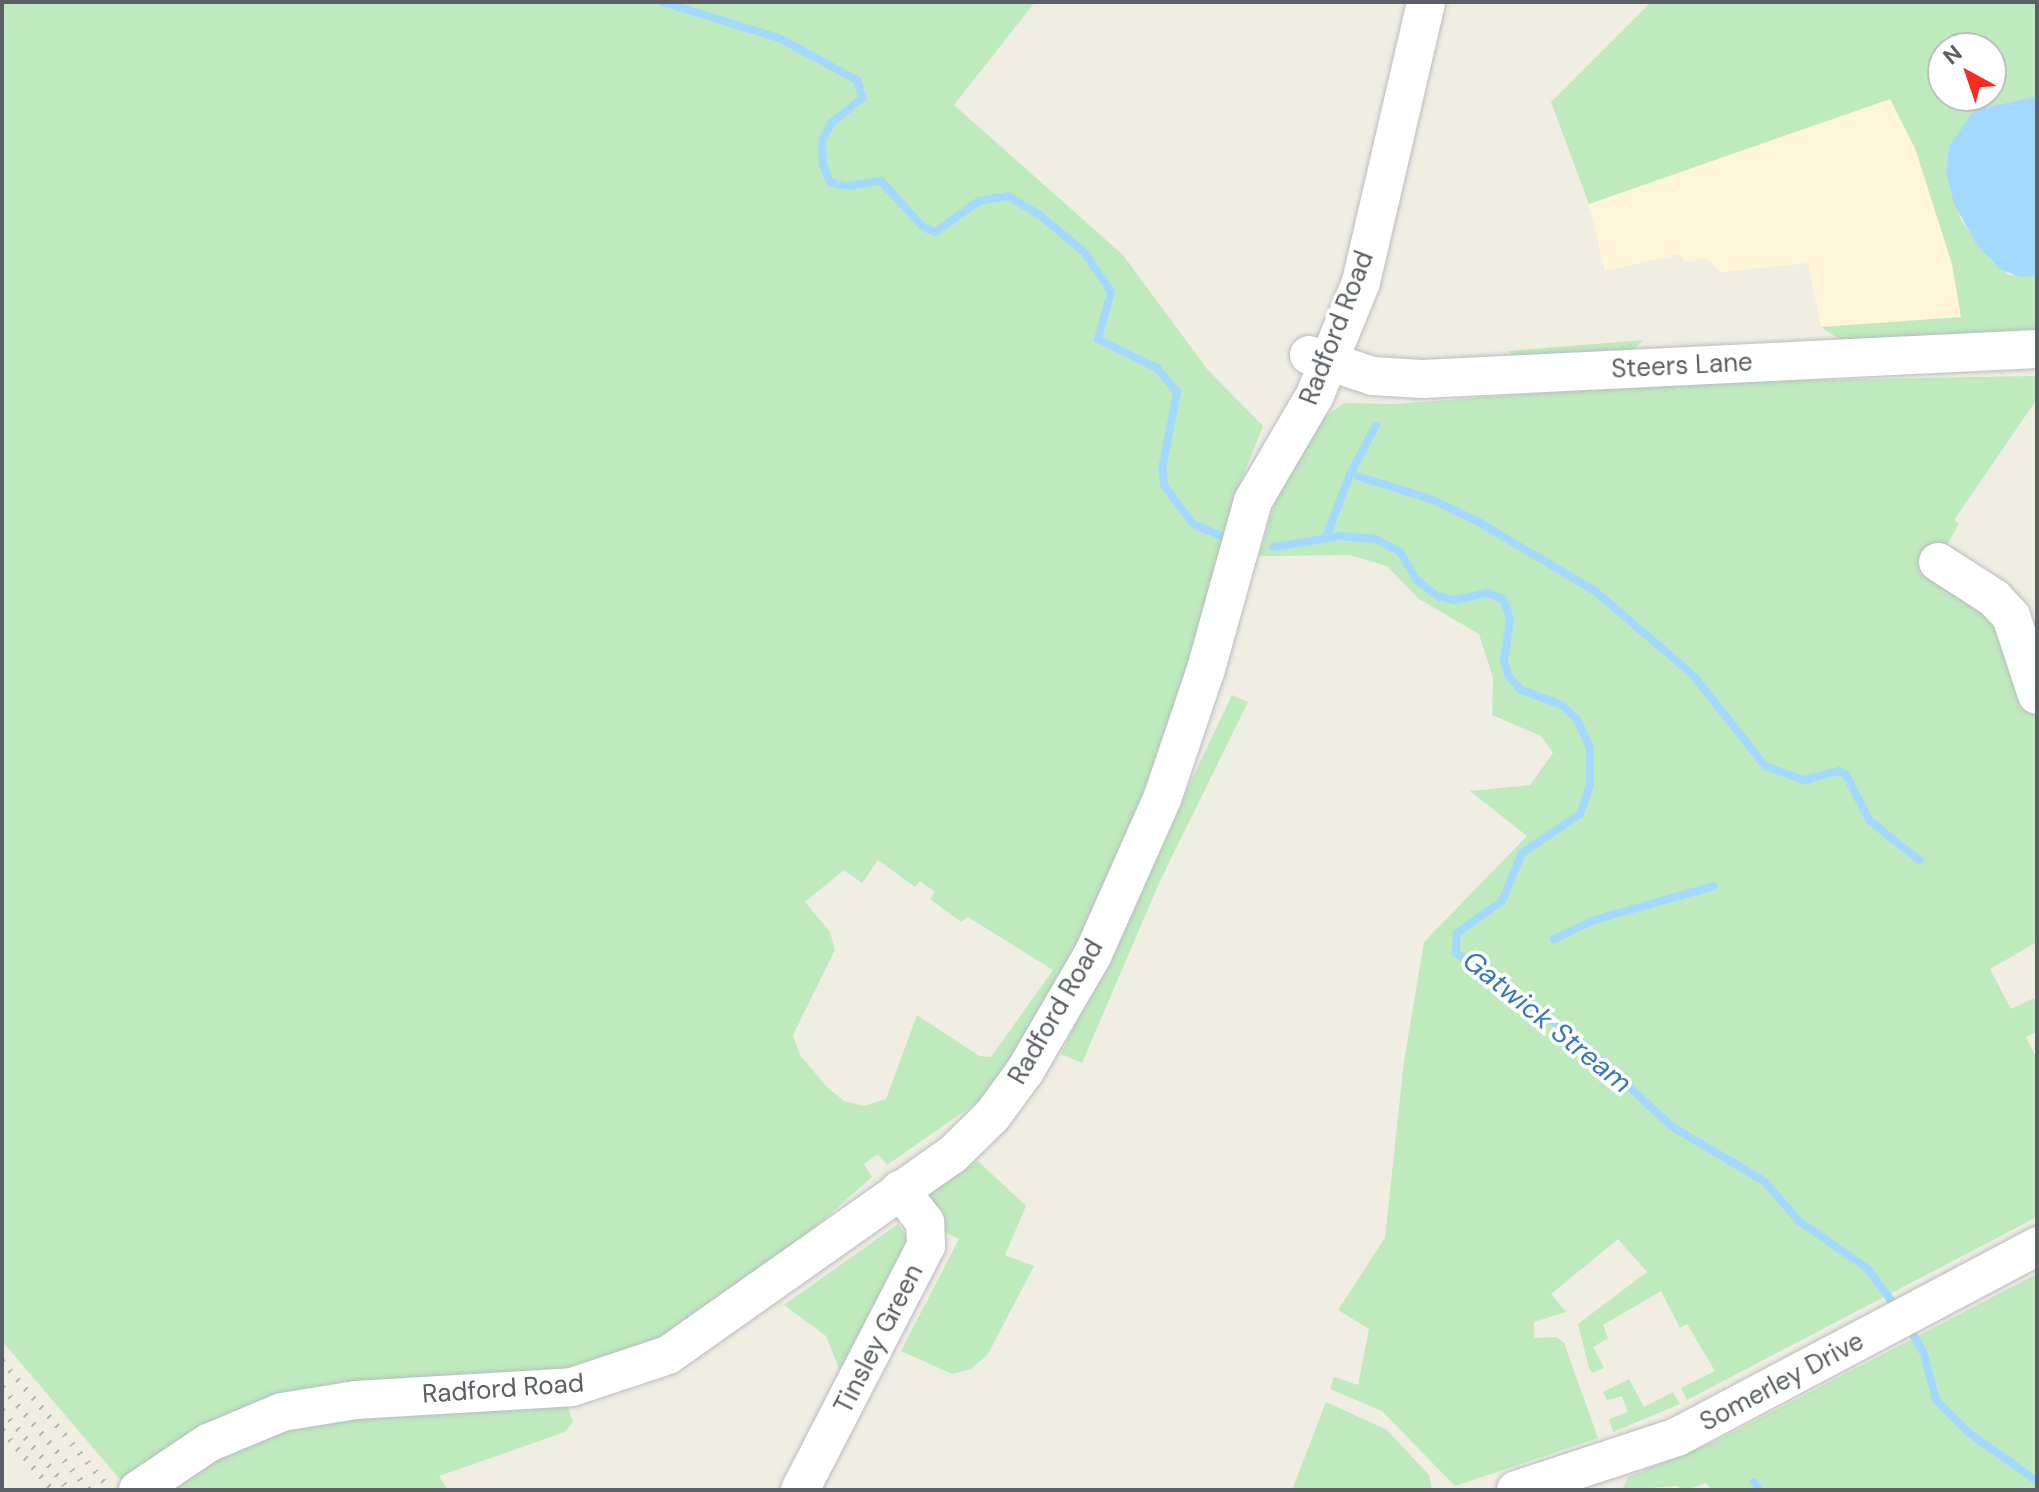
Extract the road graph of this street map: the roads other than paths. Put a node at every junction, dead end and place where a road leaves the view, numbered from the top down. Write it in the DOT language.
graph roads {
  1 [pos="1426,2"];
  2 [pos="1324,346"];
  3 [pos="2037,349"];
  4 [pos="1938,562"];
  5 [pos="2028,624"];
  6 [pos="2037,695"];
  7 [pos="900,1190"];
  8 [pos="2037,1246"];
  9 [pos="1592,1478"];
  10 [pos="139,1489"];
  11 [pos="800,1490"];
  12 [pos="1516,1490"];
  1 -- 2 [label="street, Radford Road"];
  2 -- 3 [label="street, Steers Lane"];
  2 -- 7 [label="street, Radford Road"];
  4 -- 5 [label="street"];
  5 -- 6 [label="street"];
  7 -- 10 [label="street, Radford Road"];
  7 -- 11 [label="street, Tinsley Green"];
  8 -- 9 [label="street, Somerley Drive"];
  9 -- 12 [label="street, Somerley Drive"];
}
